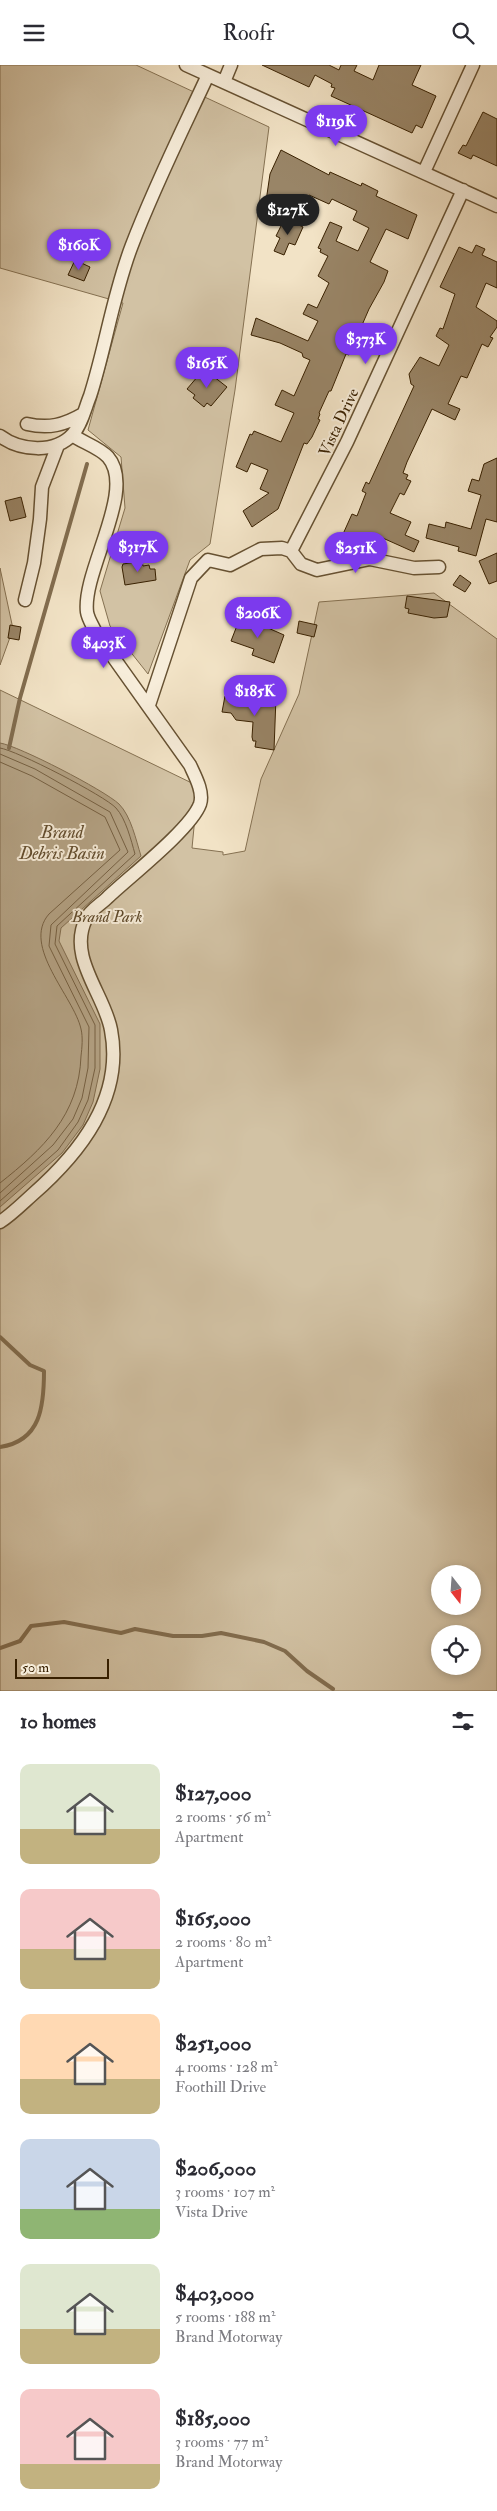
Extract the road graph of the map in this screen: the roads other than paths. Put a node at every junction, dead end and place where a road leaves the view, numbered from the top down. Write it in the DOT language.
graph roads {
  1 [pos="186,65"];
  2 [pos="231,65"];
  3 [pos="473,65"];
  4 [pos="208,75"];
  5 [pos="224,82"];
  6 [pos="424,172"];
  7 [pos="463,190"];
  8 [pos="497,205"];
  9 [pos="83,414"];
  10 [pos="27,423"];
  11 [pos="72,435"];
  12 [pos="0,436"];
  13 [pos="58,445"];
  14 [pos="292,551"];
  15 [pos="439,567"];
  16 [pos="25,600"];
  17 [pos="149,705"];
  18 [pos="0,1222"];
  1 -- 4 [label="street"];
  2 -- 5 [label="street"];
  3 -- 6 [label="street"];
  4 -- 5 [label="street"];
  4 -- 9 [label="street"];
  5 -- 6 [label="street"];
  6 -- 7 [label="street"];
  7 -- 8 [label="street"];
  7 -- 14 [label="street, Vista Drive"];
  9 -- 10 [label="street"];
  9 -- 11 [label="street"];
  11 -- 13 [label="street"];
  11 -- 17 [label="street"];
  12 -- 13 [label="street"];
  13 -- 16 [label="street"];
  14 -- 15 [label="street"];
  14 -- 17 [label="street"];
  17 -- 18 [label="street"];
}
